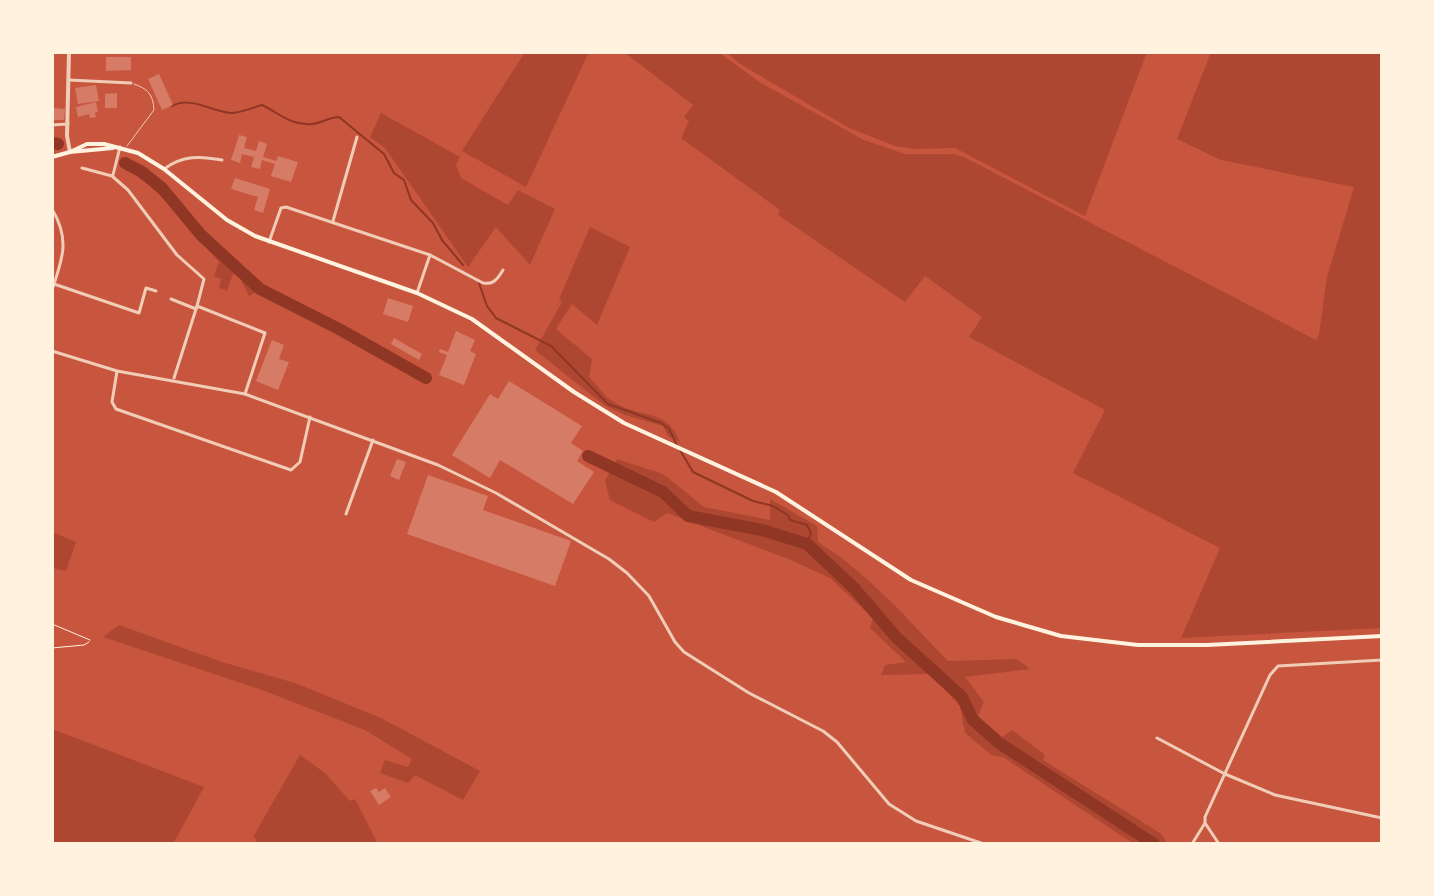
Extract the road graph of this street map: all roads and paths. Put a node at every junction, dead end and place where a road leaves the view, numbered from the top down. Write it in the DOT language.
graph roads {
  1 [pos="69,52"];
  2 [pos="69,80"];
  3 [pos="131,83"];
  4 [pos="68,124"];
  5 [pos="52,125"];
  6 [pos="357,137"];
  7 [pos="120,147"];
  8 [pos="126,149"];
  9 [pos="70,152"];
  10 [pos="52,157"];
  11 [pos="222,160"];
  12 [pos="82,168"];
  13 [pos="164,169"];
  14 [pos="112,176"];
  15 [pos="52,209"];
  16 [pos="333,221"];
  17 [pos="269,242"];
  18 [pos="430,255"];
  19 [pos="503,270"];
  20 [pos="54,284"];
  21 [pos="52,290"];
  22 [pos="156,291"];
  23 [pos="417,293"];
  24 [pos="171,299"];
  25 [pos="196,307"];
  26 [pos="52,351"];
  27 [pos="117,371"];
  28 [pos="173,380"];
  29 [pos="245,394"];
  30 [pos="310,417"];
  31 [pos="373,440"];
  32 [pos="346,514"];
  33 [pos="52,624"];
  34 [pos="1382,636"];
  35 [pos="52,648"];
  36 [pos="1382,660"];
  37 [pos="1157,738"];
  38 [pos="1225,774"];
  39 [pos="1382,818"];
  40 [pos="1205,823"];
  41 [pos="984,844"];
  42 [pos="1192,844"];
  43 [pos="1219,844"];
  1 -- 2 [label="street"];
  2 -- 3 [label="street"];
  2 -- 4 [label="street"];
  3 -- 8 [label="lane"];
  4 -- 5 [label="street"];
  4 -- 9 [label="street"];
  6 -- 16 [label="street"];
  7 -- 8 [label="main road"];
  7 -- 9 [label="main road"];
  7 -- 14 [label="street"];
  8 -- 13 [label="main road"];
  9 -- 10 [label="main road"];
  11 -- 13 [label="street"];
  12 -- 14 [label="street"];
  13 -- 17 [label="main road"];
  14 -- 25 [label="street"];
  15 -- 20 [label="street"];
  16 -- 17 [label="street"];
  16 -- 18 [label="street"];
  17 -- 23 [label="main road"];
  18 -- 19 [label="street"];
  18 -- 23 [label="street"];
  20 -- 21 [label="street"];
  20 -- 22 [label="street"];
  23 -- 34 [label="main road"];
  24 -- 25 [label="street"];
  25 -- 28 [label="street"];
  25 -- 29 [label="street"];
  26 -- 27 [label="street"];
  27 -- 28 [label="street"];
  27 -- 30 [label="street"];
  28 -- 29 [label="street"];
  29 -- 30 [label="street"];
  30 -- 31 [label="street"];
  31 -- 32 [label="street"];
  31 -- 41 [label="street"];
  33 -- 35 [label="path"];
  36 -- 38 [label="street"];
  37 -- 38 [label="street"];
  38 -- 39 [label="street"];
  38 -- 40 [label="street"];
  40 -- 42 [label="street"];
  40 -- 43 [label="street"];
}
